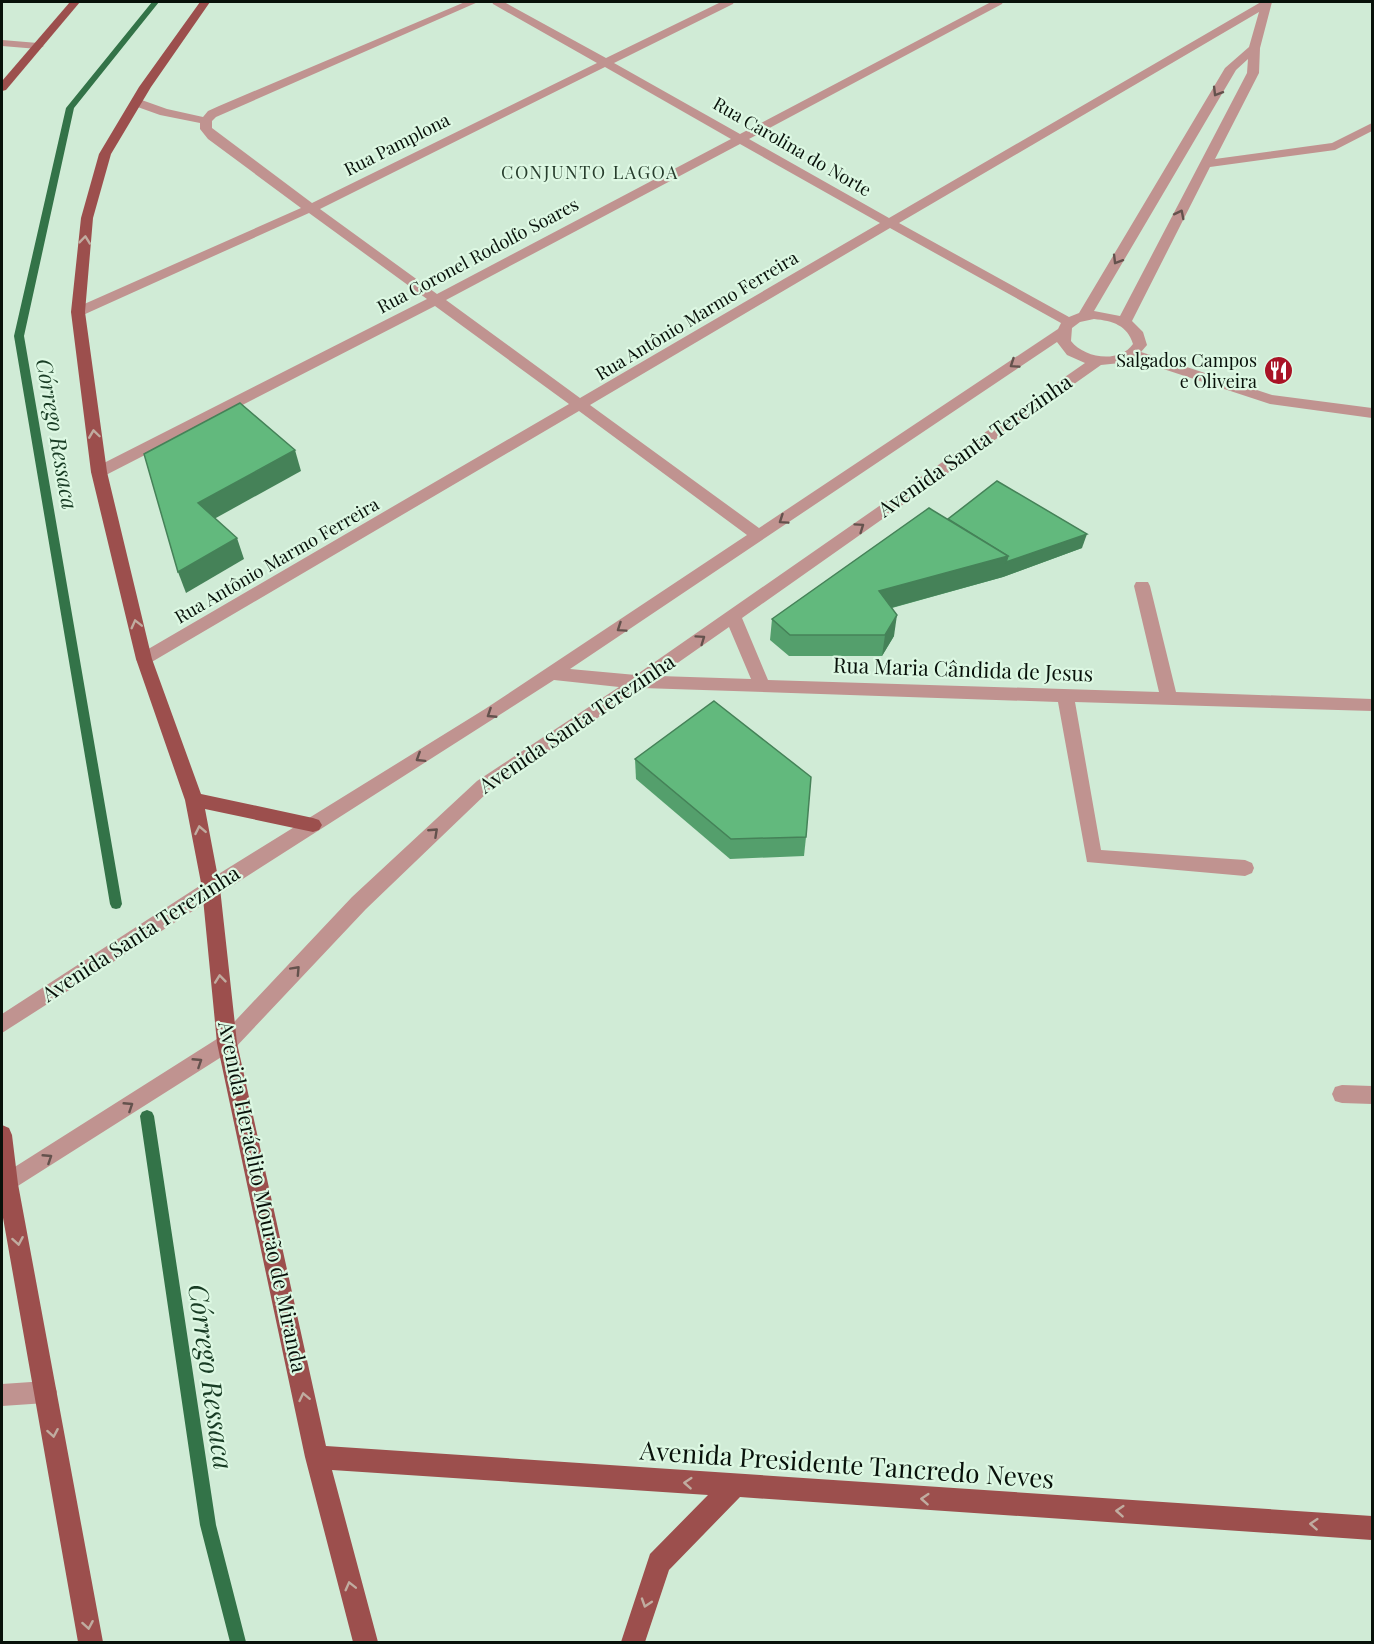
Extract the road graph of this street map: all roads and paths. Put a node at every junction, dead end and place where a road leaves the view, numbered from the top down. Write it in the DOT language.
graph roads {
  1 [pos="75,2"];
  2 [pos="205,2"];
  3 [pos="473,2"];
  4 [pos="497,2"];
  5 [pos="729,2"];
  6 [pos="999,2"];
  7 [pos="1267,2"];
  8 [pos="2,43"];
  9 [pos="38,46"];
  10 [pos="1254,48"];
  11 [pos="605,61"];
  12 [pos="2,88"];
  13 [pos="136,102"];
  14 [pos="206,121"];
  15 [pos="1372,127"];
  16 [pos="740,137"];
  17 [pos="1206,164"];
  18 [pos="311,208"];
  19 [pos="888,224"];
  20 [pos="436,300"];
  21 [pos="78,312"];
  22 [pos="1084,316"];
  23 [pos="1124,322"];
  24 [pos="1066,327"];
  25 [pos="1132,354"];
  26 [pos="1097,361"];
  27 [pos="579,406"];
  28 [pos="1372,413"];
  29 [pos="99,472"];
  30 [pos="759,536"];
  31 [pos="1143,586"];
  32 [pos="733,616"];
  33 [pos="144,658"];
  34 [pos="552,674"];
  35 [pos="639,682"];
  36 [pos="762,686"];
  37 [pos="1065,695"];
  38 [pos="1169,699"];
  39 [pos="1372,705"];
  40 [pos="194,800"];
  41 [pos="313,825"];
  42 [pos="1245,868"];
  43 [pos="211,888"];
  44 [pos="2,1024"];
  45 [pos="227,1043"];
  46 [pos="1342,1094"];
  47 [pos="1372,1095"];
  48 [pos="2,1135"];
  49 [pos="4,1185"];
  50 [pos="46,1392"];
  51 [pos="2,1395"];
  52 [pos="317,1457"];
  53 [pos="734,1486"];
  54 [pos="1372,1528"];
  55 [pos="91,1642"];
  56 [pos="365,1642"];
  57 [pos="633,1642"];
  1 -- 9 [label="main road"];
  2 -- 13 [label="main road, Avenida Heráclito Mourão de Miranda"];
  3 -- 14 [label="street"];
  4 -- 11 [label="street, Rua Carolina do Norte"];
  5 -- 11 [label="street, Rua Pamplona"];
  6 -- 16 [label="street, Rua Coronel Rodolfo Soares"];
  7 -- 10 [label="street"];
  7 -- 19 [label="street, Rua Antônio Marmo Ferreira"];
  8 -- 9 [label="street"];
  9 -- 12 [label="main road"];
  10 -- 17 [label="street"];
  10 -- 22 [label="street, one-way"];
  11 -- 16 [label="street, Rua Carolina do Norte"];
  11 -- 18 [label="street, Rua Pamplona"];
  13 -- 14 [label="street"];
  21 -- 13 [label="main road, Avenida Heráclito Mourão de Miranda, one-way"];
  14 -- 18 [label="street"];
  15 -- 17 [label="street"];
  16 -- 19 [label="street, Rua Carolina do Norte"];
  16 -- 20 [label="street, Rua Coronel Rodolfo Soares"];
  23 -- 17 [label="street, one-way"];
  18 -- 20 [label="street"];
  18 -- 21 [label="street, Rua Pamplona"];
  19 -- 24 [label="street, Rua Carolina do Norte"];
  19 -- 27 [label="street, Rua Antônio Marmo Ferreira"];
  20 -- 27 [label="street"];
  20 -- 29 [label="street, Rua Coronel Rodolfo Soares"];
  29 -- 21 [label="main road, Avenida Heráclito Mourão de Miranda, one-way"];
  22 -- 23 [label="street"];
  22 -- 24 [label="street"];
  23 -- 25 [label="street"];
  24 -- 26 [label="street"];
  24 -- 30 [label="street, Avenida Santa Terezinha, one-way"];
  25 -- 26 [label="street"];
  25 -- 28 [label="street"];
  32 -- 26 [label="street, Avenida Santa Terezinha, one-way"];
  27 -- 30 [label="street"];
  27 -- 33 [label="street, Rua Antônio Marmo Ferreira"];
  33 -- 29 [label="main road, Avenida Heráclito Mourão de Miranda, one-way"];
  30 -- 34 [label="street, Avenida Santa Terezinha, one-way"];
  31 -- 38 [label="street"];
  35 -- 32 [label="street, Avenida Santa Terezinha, one-way"];
  32 -- 36 [label="street"];
  33 -- 40 [label="main road, Avenida Heráclito Mourão de Miranda"];
  34 -- 35 [label="street, Rua Maria Cândida de Jesus"];
  34 -- 41 [label="street, Avenida Santa Terezinha, one-way"];
  35 -- 36 [label="street, Rua Maria Cândida de Jesus"];
  45 -- 35 [label="street, Avenida Santa Terezinha, one-way"];
  36 -- 37 [label="street, Rua Maria Cândida de Jesus"];
  37 -- 38 [label="street, Rua Maria Cândida de Jesus"];
  37 -- 42 [label="street"];
  38 -- 39 [label="street, Rua Maria Cândida de Jesus"];
  40 -- 41 [label="main road"];
  43 -- 40 [label="main road, Avenida Heráclito Mourão de Miranda, one-way"];
  41 -- 43 [label="street, Avenida Santa Terezinha"];
  43 -- 44 [label="street, Avenida Santa Terezinha"];
  45 -- 43 [label="main road, Avenida Heráclito Mourão de Miranda, one-way"];
  49 -- 45 [label="street, Avenida Santa Terezinha, one-way"];
  52 -- 45 [label="main road, Avenida Heráclito Mourão de Miranda, one-way"];
  46 -- 47 [label="street"];
  48 -- 49 [label="main road"];
  49 -- 50 [label="main road, one-way"];
  50 -- 51 [label="street"];
  50 -- 55 [label="main road, one-way"];
  53 -- 52 [label="main road, Avenida Presidente Tancredo Neves, one-way"];
  56 -- 52 [label="main road, Avenida Heráclito Mourão de Miranda, one-way"];
  54 -- 53 [label="main road, Avenida Presidente Tancredo Neves, one-way"];
  53 -- 57 [label="main road, one-way"];
}
